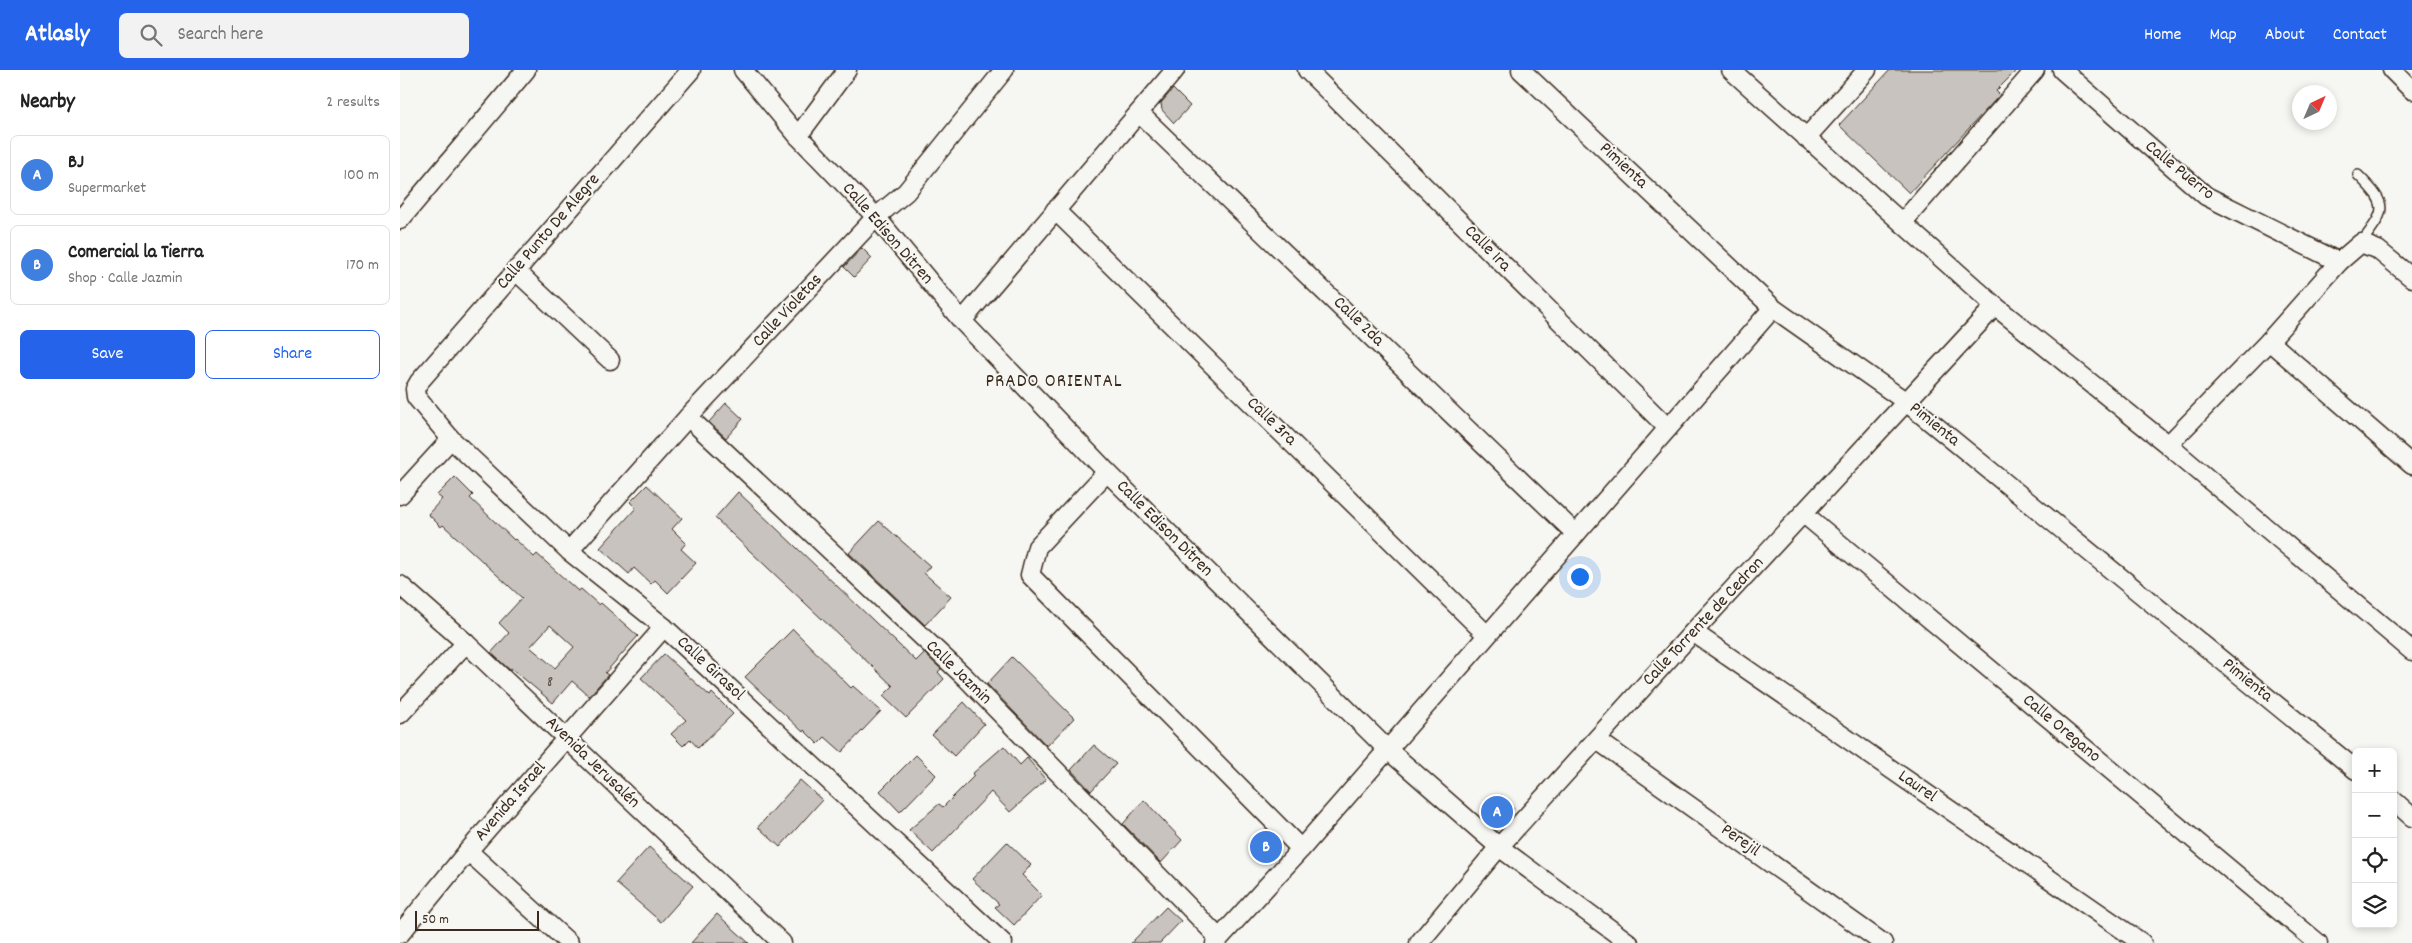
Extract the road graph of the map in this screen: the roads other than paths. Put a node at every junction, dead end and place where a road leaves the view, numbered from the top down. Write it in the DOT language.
graph roads {
  1 [pos="526,70"];
  2 [pos="691,70"];
  3 [pos="743,70"];
  4 [pos="848,70"];
  5 [pos="1004,70"];
  6 [pos="1175,70"];
  7 [pos="1307,70"];
  8 [pos="1521,70"];
  9 [pos="1731,70"];
  10 [pos="1867,70"];
  11 [pos="2035,70"];
  12 [pos="2062,70"];
  13 [pos="2392,70"];
  14 [pos="2412,90"];
  15 [pos="1139,112"];
  16 [pos="798,136"];
  17 [pos="1806,138"];
  18 [pos="2358,175"];
  19 [pos="1054,210"];
  20 [pos="876,217"];
  21 [pos="400,220"];
  22 [pos="1902,223"];
  23 [pos="2361,243"];
  24 [pos="2339,262"];
  25 [pos="515,270"];
  26 [pos="2412,278"];
  27 [pos="1995,306"];
  28 [pos="1773,308"];
  29 [pos="962,321"];
  30 [pos="2269,341"];
  31 [pos="610,360"];
  32 [pos="416,397"];
  33 [pos="1905,401"];
  34 [pos="688,418"];
  35 [pos="1668,428"];
  36 [pos="451,439"];
  37 [pos="2168,445"];
  38 [pos="2412,465"];
  39 [pos="1106,472"];
  40 [pos="400,495"];
  41 [pos="1804,514"];
  42 [pos="1576,534"];
  43 [pos="569,551"];
  44 [pos="400,585"];
  45 [pos="664,627"];
  46 [pos="1693,632"];
  47 [pos="1487,635"];
  48 [pos="466,643"];
  49 [pos="2412,651"];
  50 [pos="400,714"];
  51 [pos="566,738"];
  52 [pos="1597,740"];
  53 [pos="1387,749"];
  54 [pos="2352,767"];
  55 [pos="2397,804"];
  56 [pos="2412,817"];
  57 [pos="1499,847"];
  58 [pos="1301,849"];
  59 [pos="468,851"];
  60 [pos="400,934"];
  61 [pos="1217,941"];
  62 [pos="569,943"];
  63 [pos="782,943"];
  64 [pos="1003,943"];
  65 [pos="1419,943"];
  66 [pos="1629,943"];
  67 [pos="1883,943"];
  68 [pos="2142,943"];
  69 [pos="2318,943"];
  1 -- 21 [label="street"];
  2 -- 25 [label="street, Calle Punto De Alegre"];
  3 -- 16 [label="street, Calle Edison Ditren"];
  4 -- 16 [label="street"];
  5 -- 20 [label="street, Calle Violetas"];
  6 -- 15 [label="street"];
  7 -- 35 [label="street, Calle 1ra"];
  8 -- 28 [label="street, Pimienta"];
  9 -- 17 [label="street"];
  10 -- 17 [label="street"];
  11 -- 22 [label="street"];
  12 -- 24 [label="street, Calle Puerro"];
  13 -- 14 [label="street"];
  15 -- 19 [label="street"];
  15 -- 42 [label="street, Calle 2da"];
  16 -- 20 [label="street, Calle Edison Ditren"];
  17 -- 22 [label="street"];
  18 -- 23 [label="lane"];
  19 -- 29 [label="street"];
  19 -- 47 [label="street, Calle 3ra"];
  20 -- 29 [label="street, Calle Edison Ditren"];
  20 -- 34 [label="street, Calle Violetas"];
  22 -- 27 [label="street"];
  23 -- 24 [label="street"];
  23 -- 26 [label="street"];
  24 -- 30 [label="street"];
  25 -- 31 [label="street"];
  25 -- 32 [label="street, Calle Punto De Alegre"];
  27 -- 33 [label="street, Calle Torrente de Cedron"];
  27 -- 37 [label="street"];
  28 -- 33 [label="street, Pimienta"];
  28 -- 35 [label="street"];
  29 -- 39 [label="street, Calle Edison Ditren"];
  30 -- 37 [label="street"];
  30 -- 38 [label="street"];
  32 -- 36 [label="street, Calle Girasol"];
  33 -- 41 [label="street, Calle Torrente de Cedron"];
  33 -- 54 [label="street, Pimienta"];
  34 -- 43 [label="street, Calle Violetas"];
  34 -- 61 [label="street, Calle Jazmin"];
  35 -- 42 [label="street"];
  36 -- 40 [label="street"];
  36 -- 43 [label="street, Calle Girasol"];
  37 -- 49 [label="street"];
  39 -- 53 [label="street, Calle Edison Ditren"];
  39 -- 58 [label="street"];
  41 -- 46 [label="street, Calle Torrente de Cedron"];
  41 -- 69 [label="street, Calle Oregano"];
  42 -- 47 [label="street"];
  43 -- 45 [label="street, Calle Girasol"];
  44 -- 48 [label="street, Avenida Jerusalén"];
  45 -- 51 [label="street, Avenida Israel"];
  45 -- 64 [label="street, Calle Girasol"];
  46 -- 52 [label="street, Calle Torrente de Cedron"];
  46 -- 68 [label="street, Laurel"];
  47 -- 53 [label="street"];
  48 -- 50 [label="street"];
  48 -- 51 [label="street, Avenida Jerusalén"];
  51 -- 59 [label="street, Avenida Israel"];
  51 -- 63 [label="street, Avenida Jerusalén"];
  52 -- 57 [label="street, Calle Torrente de Cedron"];
  52 -- 67 [label="street, Perejil"];
  53 -- 57 [label="street, Calle Edison Ditren"];
  53 -- 58 [label="street"];
  55 -- 56 [label="street"];
  57 -- 65 [label="street, Calle Torrente de Cedron"];
  57 -- 66 [label="street, Calle Edison Ditren"];
  58 -- 61 [label="street"];
  59 -- 60 [label="street, Avenida Israel"];
  59 -- 62 [label="street"];
}
